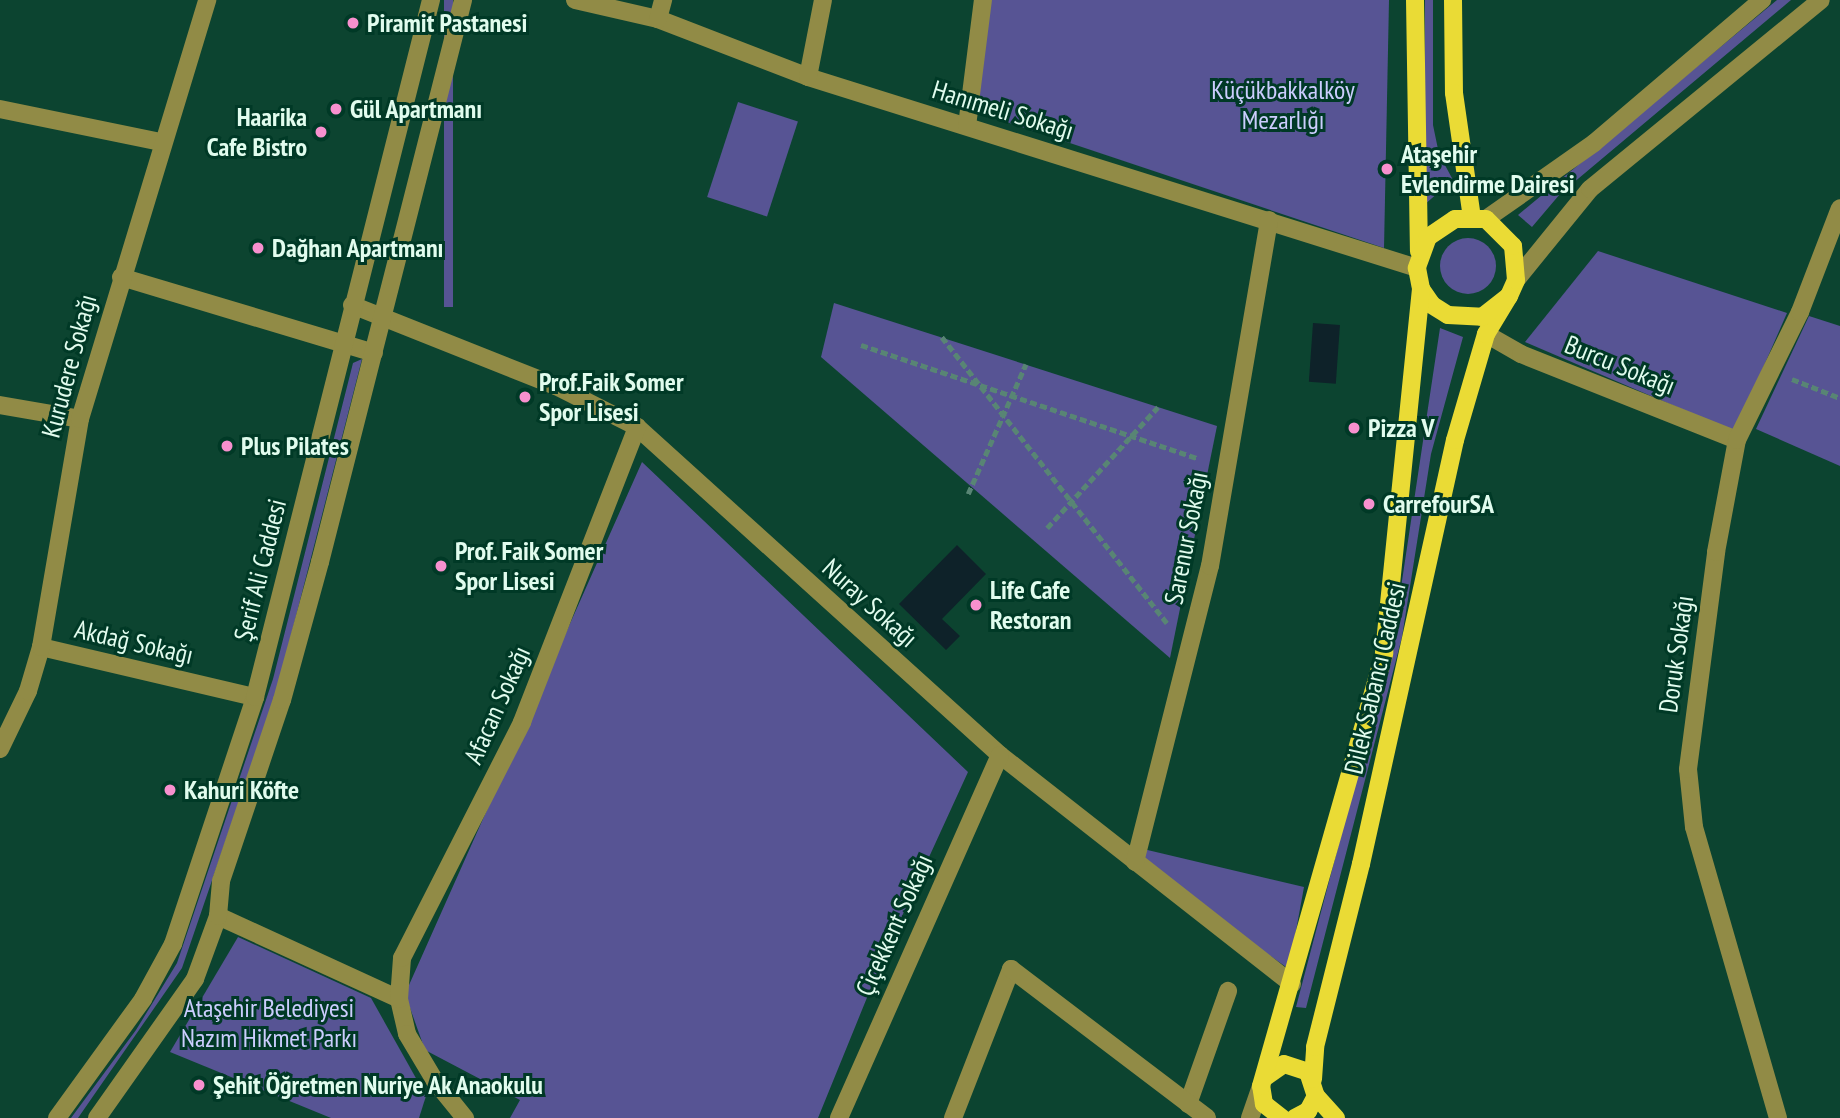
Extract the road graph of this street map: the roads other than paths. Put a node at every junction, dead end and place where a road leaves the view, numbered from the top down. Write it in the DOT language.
graph roads {
  1 [pos="207,0"];
  2 [pos="431,0"];
  3 [pos="463,0"];
  4 [pos="575,0"];
  5 [pos="663,0"];
  6 [pos="823,0"];
  7 [pos="983,0"];
  8 [pos="1415,0"];
  9 [pos="1453,0"];
  10 [pos="1762,0"];
  11 [pos="1821,0"];
  12 [pos="658,19"];
  13 [pos="808,76"];
  14 [pos="0,108"];
  15 [pos="967,126"];
  16 [pos="161,142"];
  17 [pos="1840,208"];
  18 [pos="1479,218"];
  19 [pos="1269,220"];
  20 [pos="1418,260"];
  21 [pos="121,277"];
  22 [pos="1513,288"];
  23 [pos="1421,289"];
  24 [pos="352,305"];
  25 [pos="383,315"];
  26 [pos="1486,334"];
  27 [pos="345,343"];
  28 [pos="374,353"];
  29 [pos="0,405"];
  30 [pos="80,419"];
  31 [pos="637,427"];
  32 [pos="1737,440"];
  33 [pos="41,647"];
  34 [pos="255,697"];
  35 [pos="0,749"];
  36 [pos="1000,755"];
  37 [pos="1135,862"];
  38 [pos="218,916"];
  39 [pos="1292,984"];
  40 [pos="1228,990"];
  41 [pos="399,999"];
  42 [pos="1263,1082"];
  43 [pos="1315,1088"];
  44 [pos="1188,1104"];
  45 [pos="57,1118"];
  46 [pos="97,1118"];
  47 [pos="465,1118"];
  48 [pos="839,1118"];
  49 [pos="953,1118"];
  50 [pos="1207,1118"];
  51 [pos="1250,1118"];
  52 [pos="1282,1118"];
  53 [pos="1295,1118"];
  54 [pos="1336,1118"];
  55 [pos="1778,1118"];
  1 -- 16 [label="street, Kurudere Sokağı"];
  2 -- 24 [label="street, Şerif Ali Caddesi"];
  3 -- 25 [label="street, Şerif Ali Caddesi"];
  4 -- 12 [label="street, Hanımeli Sokağı"];
  5 -- 12 [label="street"];
  6 -- 13 [label="street"];
  7 -- 15 [label="street"];
  8 -- 20 [label="main road, Dilek Sabancı Caddesi"];
  9 -- 18 [label="main road"];
  10 -- 18 [label="street"];
  11 -- 22 [label="street"];
  12 -- 13 [label="street, Hanımeli Sokağı"];
  13 -- 15 [label="street, Hanımeli Sokağı"];
  14 -- 16 [label="street"];
  15 -- 19 [label="street, Hanımeli Sokağı"];
  16 -- 21 [label="street, Kurudere Sokağı"];
  17 -- 32 [label="street, Doruk Sokağı"];
  18 -- 20 [label="main road"];
  18 -- 22 [label="main road"];
  19 -- 20 [label="street, Hanımeli Sokağı"];
  19 -- 37 [label="street, Sarenur Sokağı"];
  20 -- 23 [label="main road, Dilek Sabancı Caddesi"];
  21 -- 27 [label="street"];
  21 -- 30 [label="street, Kurudere Sokağı"];
  22 -- 23 [label="main road"];
  22 -- 26 [label="main road, Dilek Sabancı Caddesi"];
  23 -- 39 [label="main road, Dilek Sabancı Caddesi"];
  24 -- 25 [label="street, Nuray Sokağı"];
  24 -- 27 [label="street, Şerif Ali Caddesi"];
  25 -- 28 [label="street, Şerif Ali Caddesi"];
  25 -- 31 [label="street, Nuray Sokağı"];
  26 -- 32 [label="street, Burcu Sokağı"];
  26 -- 43 [label="main road, Dilek Sabancı Caddesi"];
  27 -- 28 [label="street"];
  27 -- 34 [label="street, Şerif Ali Caddesi"];
  28 -- 38 [label="street, Şerif Ali Caddesi"];
  29 -- 30 [label="street"];
  30 -- 33 [label="street, Kurudere Sokağı"];
  31 -- 36 [label="street, Nuray Sokağı"];
  31 -- 41 [label="street, Afacan Sokağı"];
  32 -- 55 [label="street, Doruk Sokağı"];
  33 -- 34 [label="street, Akdağ Sokağı"];
  33 -- 35 [label="street, Kurudere Sokağı"];
  34 -- 45 [label="street, Şerif Ali Caddesi"];
  36 -- 37 [label="street, Nuray Sokağı"];
  36 -- 48 [label="street, Çiçekkent Sokağı"];
  37 -- 39 [label="street, Nuray Sokağı"];
  38 -- 41 [label="street"];
  38 -- 46 [label="street, Şerif Ali Caddesi"];
  39 -- 42 [label="main road, Dilek Sabancı Caddesi"];
  40 -- 44 [label="street"];
  41 -- 47 [label="street, Afacan Sokağı"];
  42 -- 43 [label="main road"];
  42 -- 51 [label="street"];
  42 -- 52 [label="main road"];
  43 -- 53 [label="main road"];
  43 -- 54 [label="main road"];
  44 -- 49 [label="street"];
  44 -- 50 [label="street"];
}
